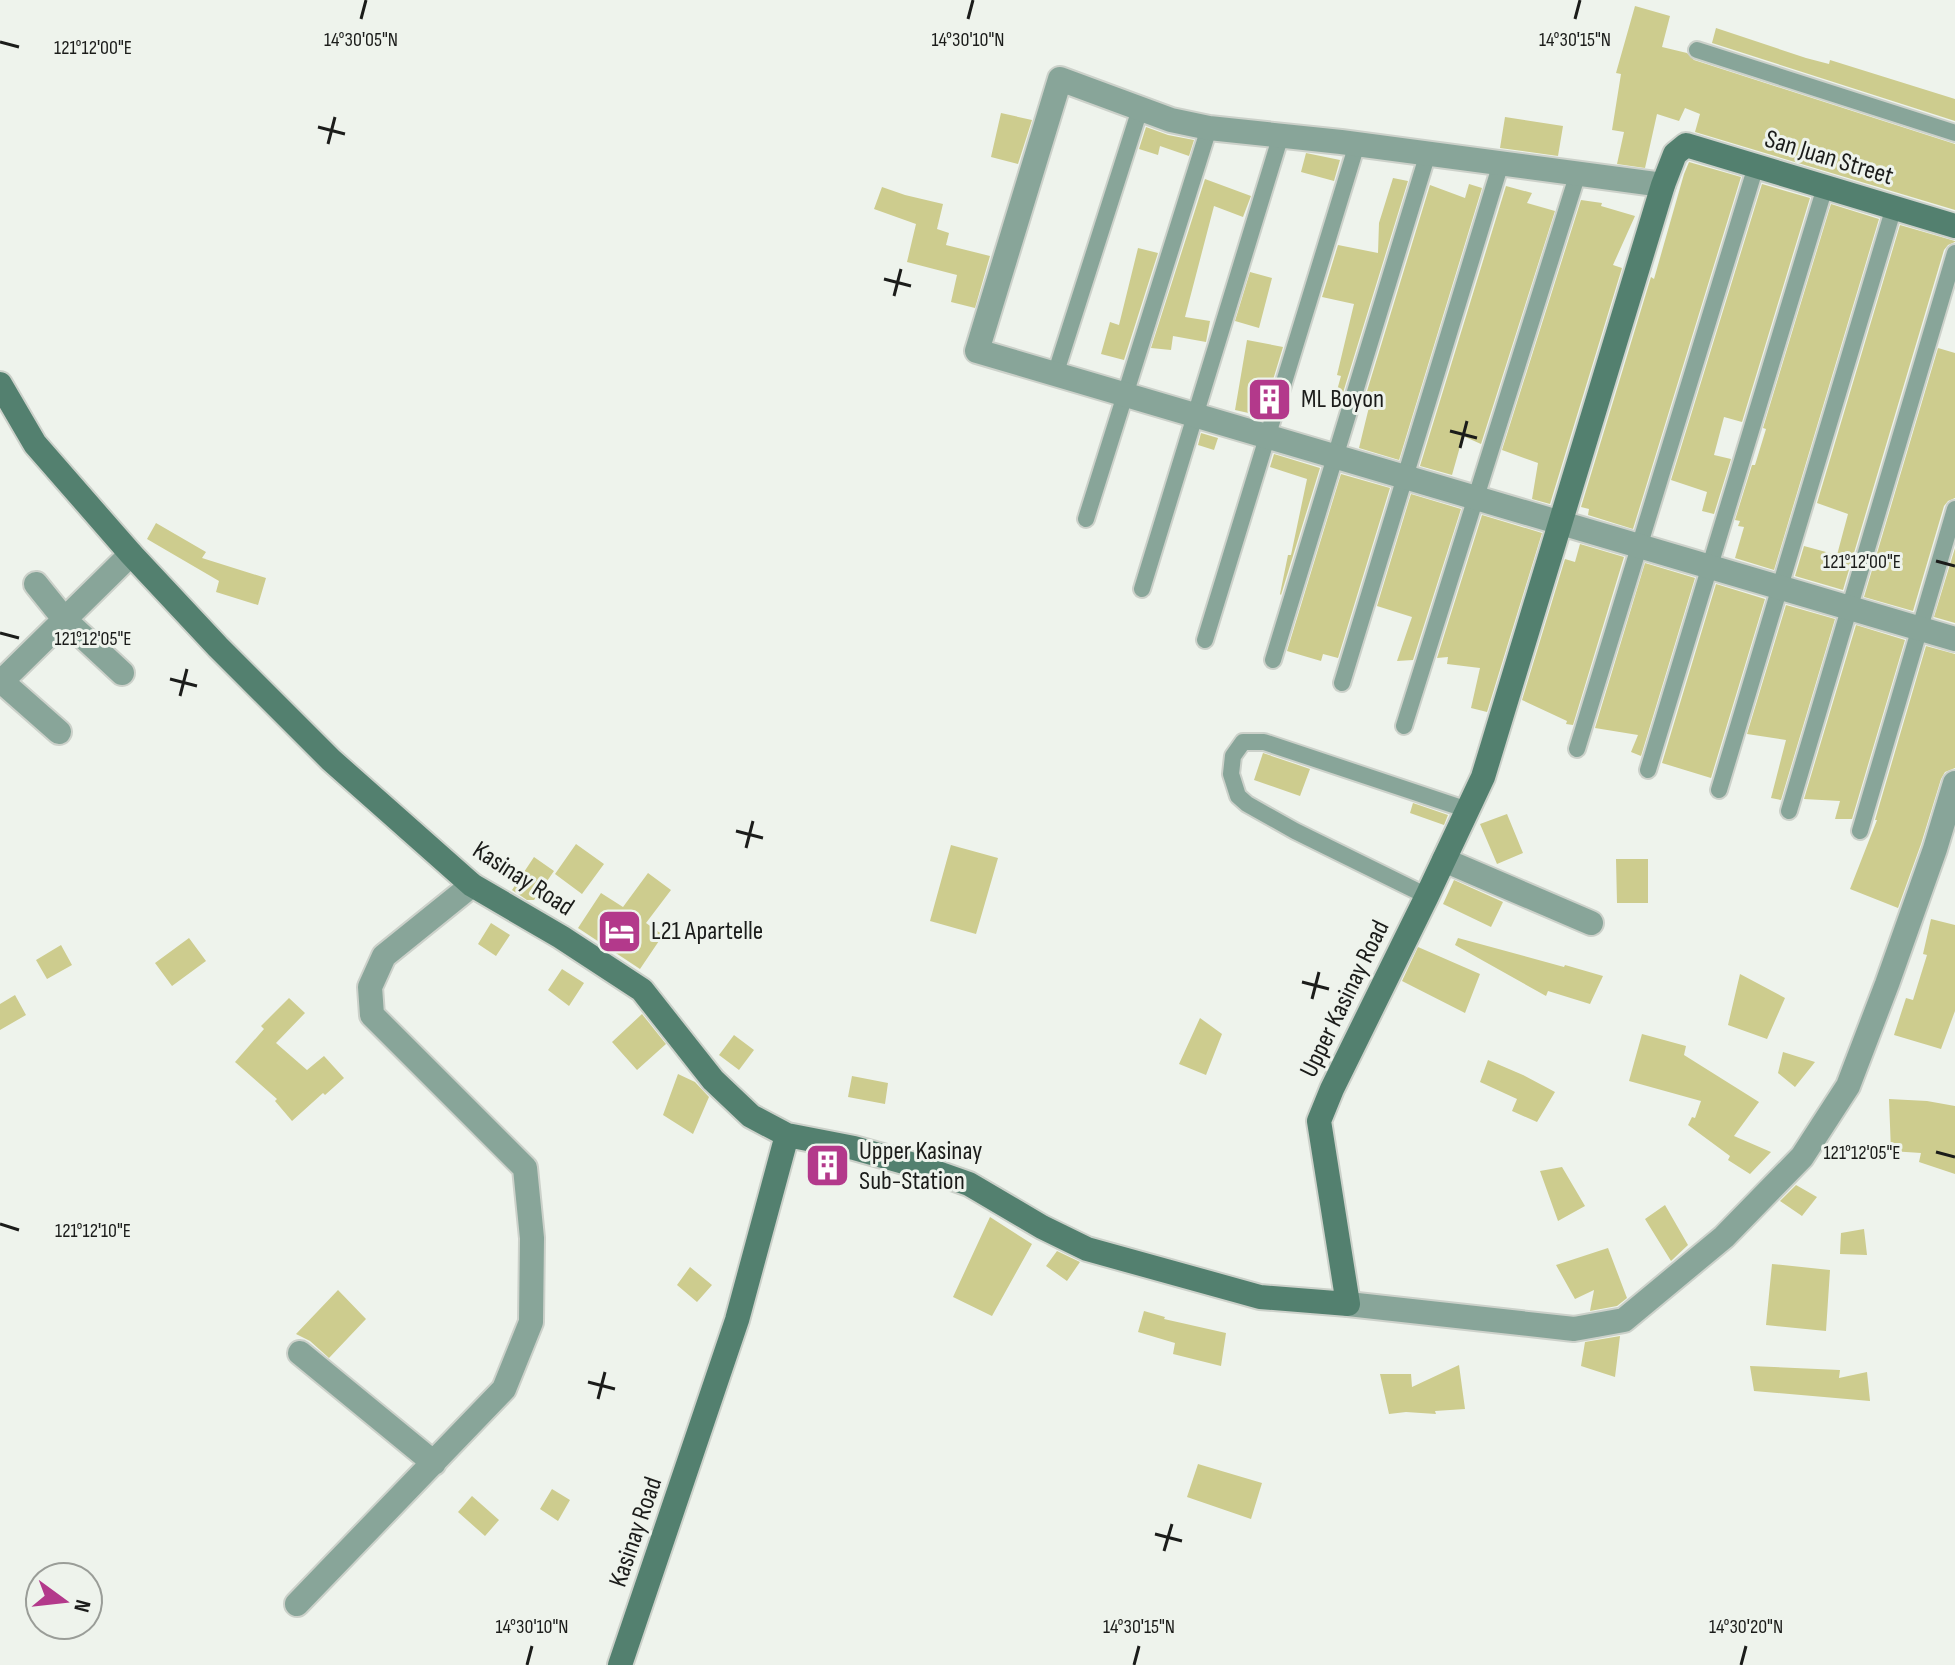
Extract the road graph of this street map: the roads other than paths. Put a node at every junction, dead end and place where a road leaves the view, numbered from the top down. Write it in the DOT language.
graph roads {
  1 [pos="1697,50"];
  2 [pos="1140,109"];
  3 [pos="1209,128"];
  4 [pos="1955,133"];
  5 [pos="1281,135"];
  6 [pos="1357,144"];
  7 [pos="1686,145"];
  8 [pos="1428,153"];
  9 [pos="1501,163"];
  10 [pos="1756,166"];
  11 [pos="1578,173"];
  12 [pos="1663,185"];
  13 [pos="1825,187"];
  14 [pos="1894,207"];
  15 [pos="1955,226"];
  16 [pos="1955,253"];
  17 [pos="1055,375"];
  18 [pos="0,384"];
  19 [pos="1124,395"];
  20 [pos="1195,415"];
  21 [pos="1267,437"];
  22 [pos="1335,457"];
  23 [pos="1405,477"];
  24 [pos="1475,498"];
  25 [pos="1955,509"];
  26 [pos="1086,519"];
  27 [pos="1560,523"];
  28 [pos="1640,546"];
  29 [pos="131,554"];
  30 [pos="1710,567"];
  31 [pos="36,584"];
  32 [pos="1780,588"];
  33 [pos="1142,589"];
  34 [pos="1850,608"];
  35 [pos="65,620"];
  36 [pos="1920,629"];
  37 [pos="1955,639"];
  38 [pos="1205,640"];
  39 [pos="1273,660"];
  40 [pos="122,673"];
  41 [pos="1,681"];
  42 [pos="1342,683"];
  43 [pos="1404,726"];
  44 [pos="59,732"];
  45 [pos="1577,749"];
  46 [pos="1648,770"];
  47 [pos="1955,783"];
  48 [pos="1719,790"];
  49 [pos="1468,810"];
  50 [pos="1789,811"];
  51 [pos="1860,831"];
  52 [pos="1444,860"];
  53 [pos="472,885"];
  54 [pos="1427,896"];
  55 [pos="1591,923"];
  56 [pos="787,1135"];
  57 [pos="1348,1304"];
  58 [pos="300,1353"];
  59 [pos="434,1463"];
  60 [pos="297,1604"];
  61 [pos="620,1665"];
  1 -- 4 [label="lane"];
  2 -- 3 [label="street"];
  2 -- 17 [label="lane"];
  2 -- 17 [label="street"];
  3 -- 5 [label="street"];
  3 -- 19 [label="lane"];
  5 -- 6 [label="street"];
  5 -- 20 [label="lane"];
  6 -- 8 [label="street"];
  6 -- 21 [label="lane"];
  7 -- 10 [label="street, San Juan Street"];
  7 -- 12 [label="street, Upper Kasinay Road"];
  8 -- 9 [label="street"];
  8 -- 22 [label="lane"];
  9 -- 11 [label="street"];
  9 -- 23 [label="lane"];
  10 -- 13 [label="street, San Juan Street"];
  10 -- 28 [label="lane"];
  11 -- 12 [label="street"];
  11 -- 24 [label="lane"];
  12 -- 27 [label="street, Upper Kasinay Road"];
  13 -- 14 [label="street, San Juan Street"];
  13 -- 30 [label="lane"];
  14 -- 15 [label="street, San Juan Street"];
  14 -- 32 [label="lane"];
  16 -- 34 [label="lane"];
  17 -- 19 [label="street"];
  18 -- 29 [label="street, Kasinay Road"];
  19 -- 20 [label="street"];
  19 -- 26 [label="lane"];
  20 -- 21 [label="street"];
  20 -- 33 [label="lane"];
  21 -- 22 [label="street"];
  21 -- 38 [label="lane"];
  22 -- 23 [label="street"];
  22 -- 39 [label="lane"];
  23 -- 24 [label="street"];
  23 -- 42 [label="lane"];
  24 -- 27 [label="street"];
  24 -- 43 [label="lane"];
  25 -- 36 [label="lane"];
  27 -- 28 [label="street"];
  27 -- 49 [label="street, Upper Kasinay Road"];
  28 -- 30 [label="street"];
  28 -- 45 [label="lane"];
  29 -- 35 [label="street"];
  29 -- 53 [label="street, Kasinay Road"];
  30 -- 32 [label="street"];
  30 -- 46 [label="lane"];
  31 -- 35 [label="street"];
  32 -- 34 [label="street"];
  32 -- 48 [label="lane"];
  34 -- 36 [label="street"];
  34 -- 50 [label="lane"];
  35 -- 40 [label="street"];
  35 -- 41 [label="street"];
  36 -- 37 [label="street"];
  36 -- 51 [label="lane"];
  41 -- 44 [label="street"];
  47 -- 57 [label="street"];
  49 -- 52 [label="street, Upper Kasinay Road"];
  49 -- 54 [label="lane"];
  52 -- 54 [label="street, Upper Kasinay Road"];
  52 -- 55 [label="street"];
  53 -- 56 [label="street, Kasinay Road"];
  53 -- 59 [label="street"];
  54 -- 57 [label="street, Upper Kasinay Road"];
  56 -- 57 [label="street"];
  56 -- 61 [label="street, Kasinay Road"];
  58 -- 59 [label="street"];
  59 -- 60 [label="street"];
}
